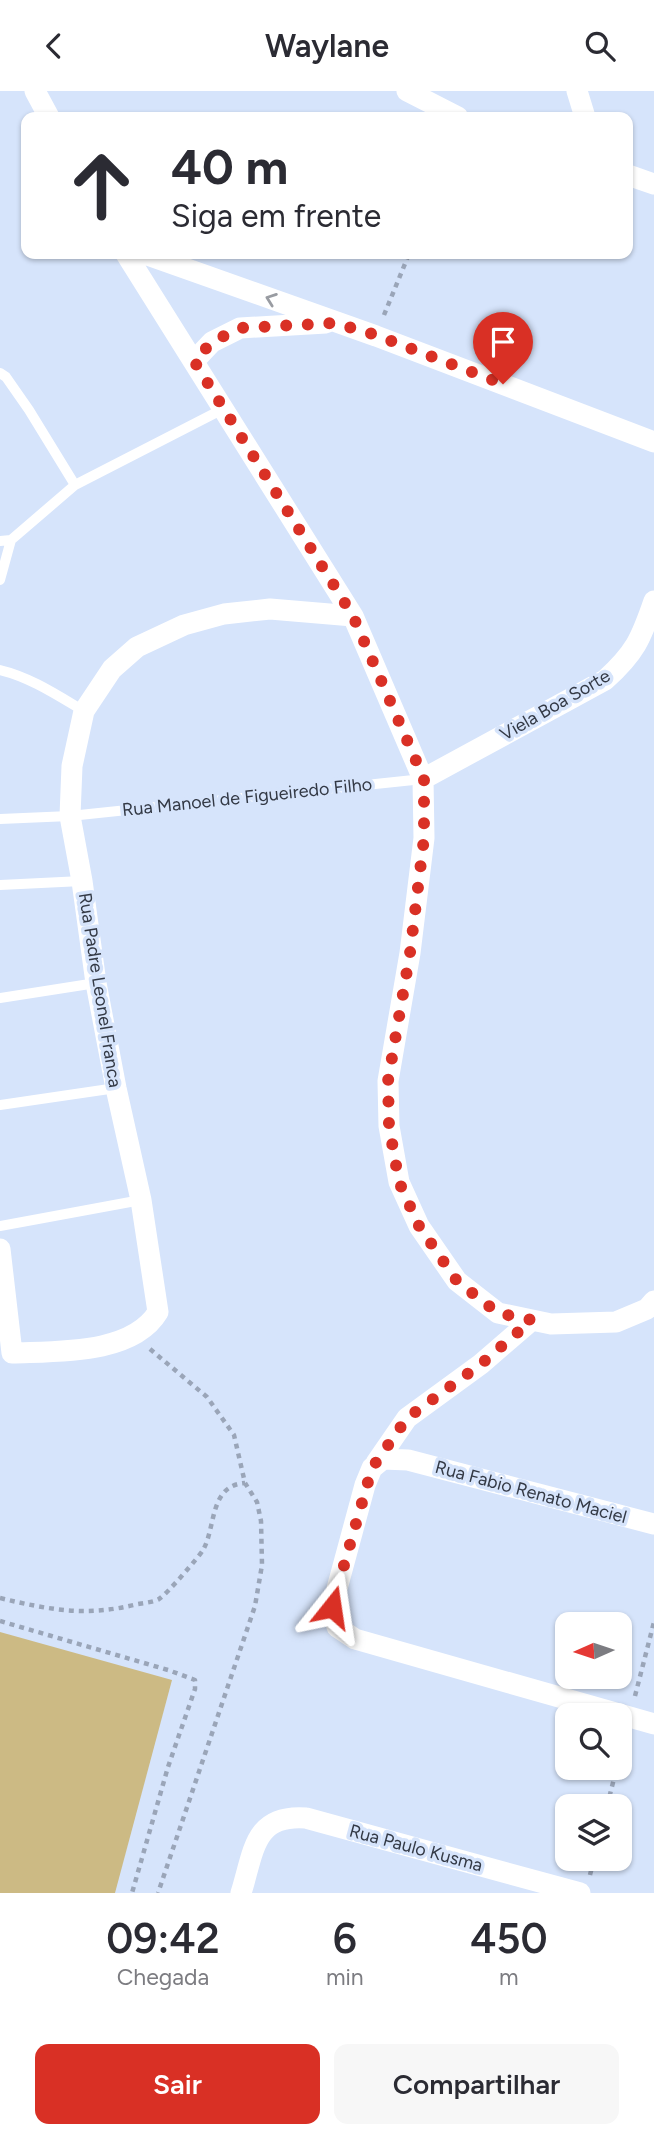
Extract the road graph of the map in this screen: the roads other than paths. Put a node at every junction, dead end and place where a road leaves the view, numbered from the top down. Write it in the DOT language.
graph roads {
  1 [pos="35,91"];
  2 [pos="407,91"];
  3 [pos="577,91"];
  4 [pos="46,112"];
  5 [pos="448,112"];
  6 [pos="583,112"];
  7 [pos="633,177"];
  8 [pos="654,184"];
  9 [pos="129,259"];
  10 [pos="159,259"];
  11 [pos="335,323"];
  12 [pos="194,361"];
  13 [pos="0,373"];
  14 [pos="223,409"];
  15 [pos="654,442"];
  16 [pos="75,485"];
  17 [pos="6,541"];
  18 [pos="0,580"];
  19 [pos="654,601"];
  20 [pos="353,616"];
  21 [pos="0,670"];
  22 [pos="84,711"];
  23 [pos="424,779"];
  24 [pos="70,816"];
  25 [pos="0,819"];
  26 [pos="82,881"];
  27 [pos="0,885"];
  28 [pos="96,983"];
  29 [pos="0,998"];
  30 [pos="116,1088"];
  31 [pos="0,1105"];
  32 [pos="141,1200"];
  33 [pos="0,1226"];
  34 [pos="0,1249"];
  35 [pos="654,1301"];
  36 [pos="532,1320"];
  37 [pos="6,1353"];
  38 [pos="376,1463"];
  39 [pos="654,1524"];
  40 [pos="654,1724"];
  41 [pos="241,1893"];
  42 [pos="580,1893"];
  1 -- 4 [label="street"];
  2 -- 5 [label="street"];
  3 -- 6 [label="street"];
  7 -- 8 [label="street"];
  9 -- 12 [label="street"];
  11 -- 10 [label="street, one-way"];
  11 -- 12 [label="street"];
  11 -- 15 [label="street"];
  12 -- 14 [label="street"];
  13 -- 16 [label="lane"];
  14 -- 16 [label="lane"];
  14 -- 20 [label="street"];
  16 -- 17 [label="lane"];
  17 -- 18 [label="lane"];
  19 -- 23 [label="street, Viela Boa Sorte"];
  20 -- 22 [label="street, Rua Padre Leonel Franca"];
  20 -- 23 [label="street"];
  21 -- 22 [label="lane"];
  22 -- 24 [label="street, Rua Padre Leonel Franca"];
  23 -- 24 [label="lane, Rua Manoel de Figueiredo Filho"];
  23 -- 36 [label="street"];
  24 -- 25 [label="lane, Rua Manoel de Figueiredo Filho"];
  24 -- 26 [label="street, Rua Padre Leonel Franca"];
  26 -- 27 [label="lane"];
  26 -- 28 [label="street, Rua Padre Leonel Franca"];
  28 -- 29 [label="lane"];
  28 -- 30 [label="street, Rua Padre Leonel Franca"];
  30 -- 31 [label="lane"];
  30 -- 32 [label="street, Rua Padre Leonel Franca"];
  32 -- 33 [label="lane"];
  32 -- 37 [label="street, Rua Padre Leonel Franca"];
  34 -- 37 [label="street, Rua Padre Leonel Franca"];
  35 -- 36 [label="street"];
  36 -- 38 [label="street"];
  38 -- 39 [label="street, Rua Fabio Renato Maciel"];
  38 -- 40 [label="street"];
  41 -- 42 [label="street, Rua Paulo Kusma"];
}
